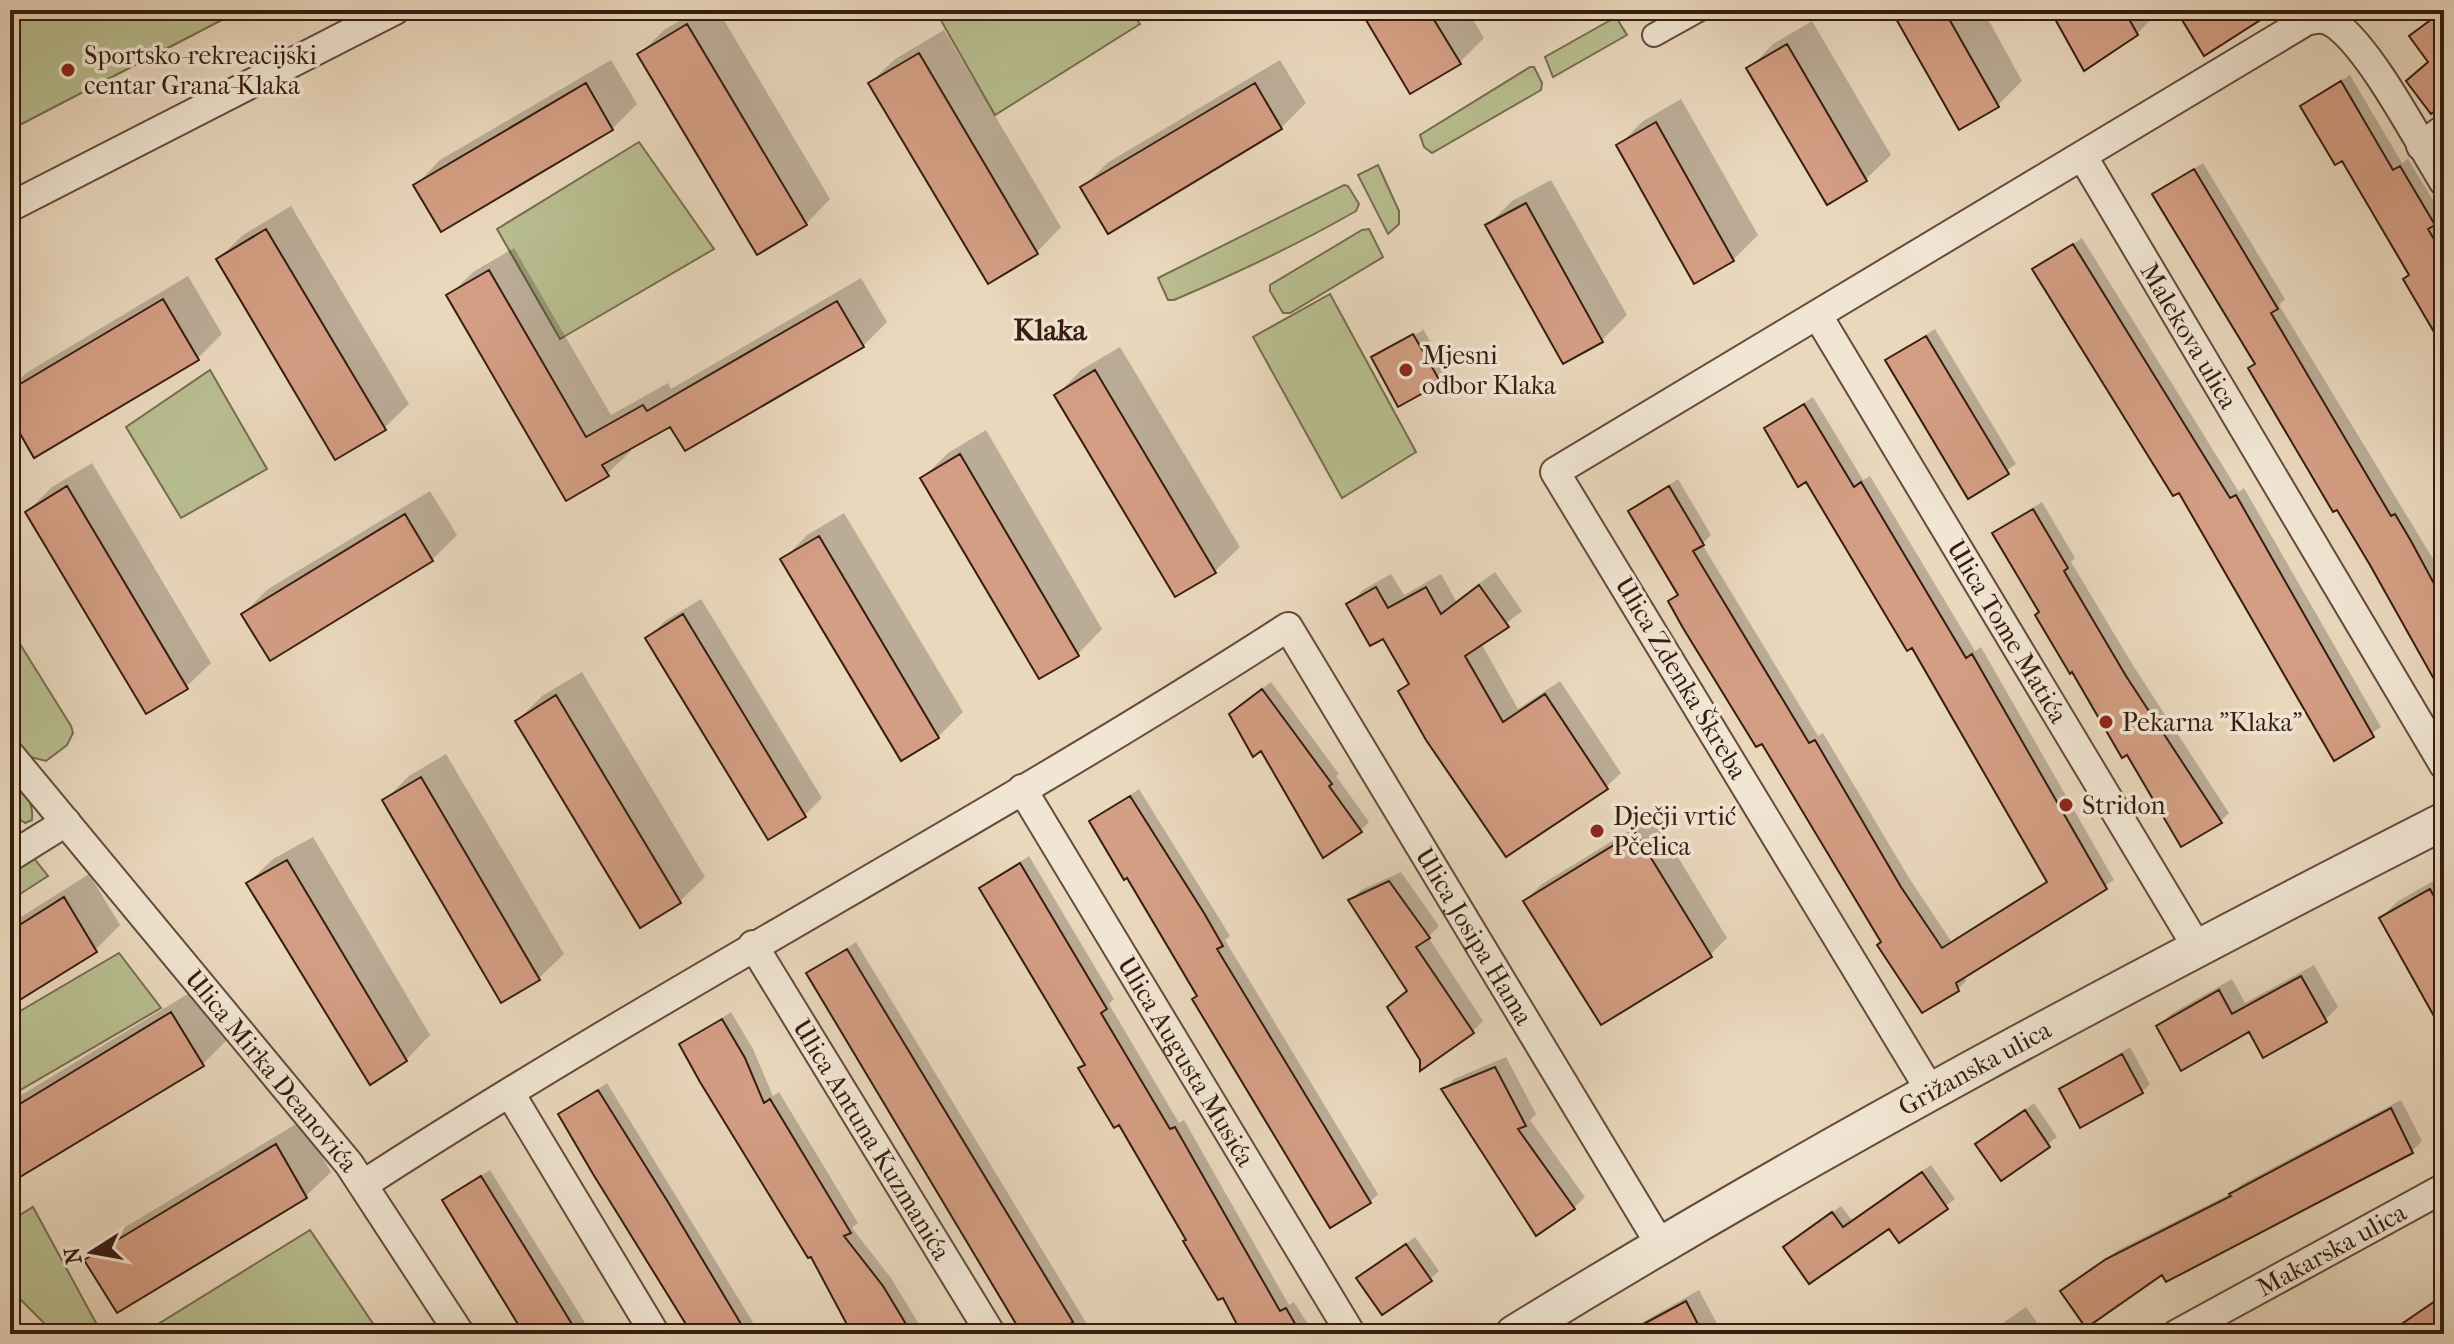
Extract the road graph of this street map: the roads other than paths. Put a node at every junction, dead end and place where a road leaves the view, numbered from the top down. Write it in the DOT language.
graph roads {
  1 [pos="395,10"];
  2 [pos="1699,10"];
  3 [pos="1654,35"];
  4 [pos="2444,129"];
  5 [pos="2421,146"];
  6 [pos="2083,157"];
  7 [pos="2444,182"];
  8 [pos="10,207"];
  9 [pos="1818,316"];
  10 [pos="10,755"];
  11 [pos="2444,765"];
  12 [pos="1022,789"];
  13 [pos="2444,821"];
  14 [pos="66,822"];
  15 [pos="10,857"];
  16 [pos="753,945"];
  17 [pos="2197,947"];
  18 [pos="1930,1090"];
  19 [pos="511,1095"];
  20 [pos="364,1184"];
  21 [pos="2444,1188"];
  22 [pos="1660,1244"];
  23 [pos="460,1334"];
  24 [pos="655,1334"];
  25 [pos="991,1334"];
  26 [pos="1351,1334"];
  27 [pos="1514,1334"];
  28 [pos="2177,1334"];
  1 -- 8 [label="street"];
  2 -- 3 [label="street"];
  4 -- 5 [label="street"];
  5 -- 6 [label="street"];
  5 -- 7 [label="street"];
  6 -- 9 [label="street"];
  6 -- 11 [label="street, Malekova ulica"];
  9 -- 17 [label="street, Ulica Tome Matića"];
  9 -- 18 [label="street, Ulica Zdenka Škreba"];
  10 -- 14 [label="street, Ulica Mirka Deanovića"];
  12 -- 16 [label="street"];
  12 -- 22 [label="street, Ulica Josipa Hama"];
  12 -- 26 [label="street, Ulica Augusta Musića"];
  13 -- 17 [label="street, Grižanska ulica"];
  14 -- 15 [label="street"];
  14 -- 20 [label="street, Ulica Mirka Deanovića"];
  16 -- 19 [label="street"];
  16 -- 25 [label="street, Ulica Antuna Kuzmanića"];
  17 -- 18 [label="street, Grižanska ulica"];
  18 -- 22 [label="street, Grižanska ulica"];
  19 -- 20 [label="street"];
  19 -- 24 [label="street"];
  20 -- 23 [label="street, Ulica Mirka Deanovića"];
  21 -- 28 [label="street, Makarska ulica"];
  22 -- 27 [label="street, Grižanska ulica"];
}
